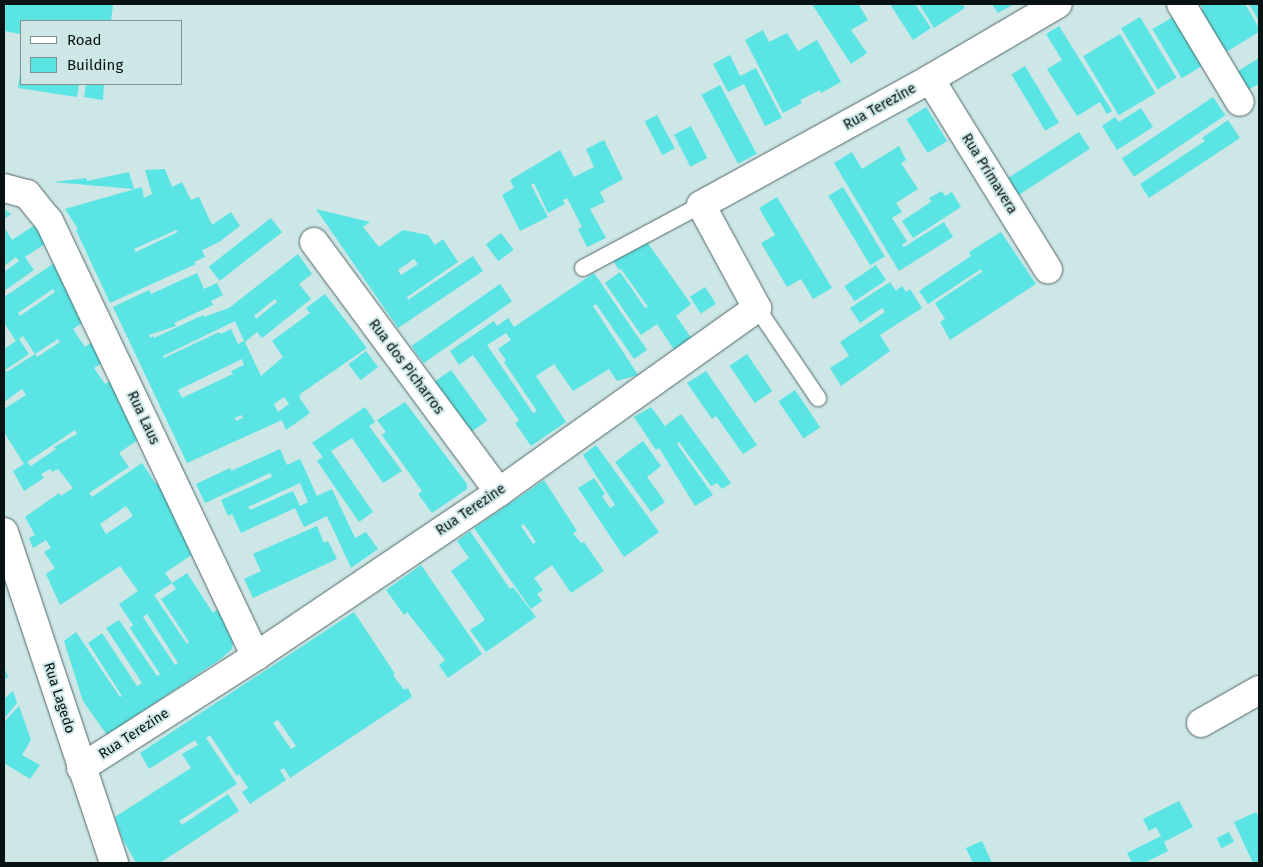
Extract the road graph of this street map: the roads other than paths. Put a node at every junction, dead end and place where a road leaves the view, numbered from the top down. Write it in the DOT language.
graph roads {
  1 [pos="1058,4"];
  2 [pos="1181,4"];
  3 [pos="930,79"];
  4 [pos="1240,102"];
  5 [pos="10,189"];
  6 [pos="701,205"];
  7 [pos="314,242"];
  8 [pos="583,268"];
  9 [pos="1048,269"];
  10 [pos="757,308"];
  11 [pos="818,398"];
  12 [pos="499,492"];
  13 [pos="4,532"];
  14 [pos="256,656"];
  15 [pos="1259,690"];
  16 [pos="1201,723"];
  17 [pos="81,768"];
  18 [pos="114,863"];
  1 -- 3 [label="street, Rua Terezine"];
  2 -- 4 [label="street"];
  3 -- 6 [label="street, Rua Terezine"];
  3 -- 9 [label="street, Rua Primavera"];
  5 -- 14 [label="street, Rua Laus"];
  6 -- 8 [label="lane, Rua Terezine"];
  6 -- 10 [label="street"];
  7 -- 12 [label="street, Rua dos Picharros"];
  10 -- 11 [label="lane"];
  10 -- 12 [label="street, Rua Terezine"];
  12 -- 14 [label="street, Rua Terezine"];
  13 -- 17 [label="street, Rua Lagedo"];
  14 -- 17 [label="street, Rua Terezine"];
  15 -- 16 [label="street"];
  17 -- 18 [label="street, Rua Lagedo"];
}
